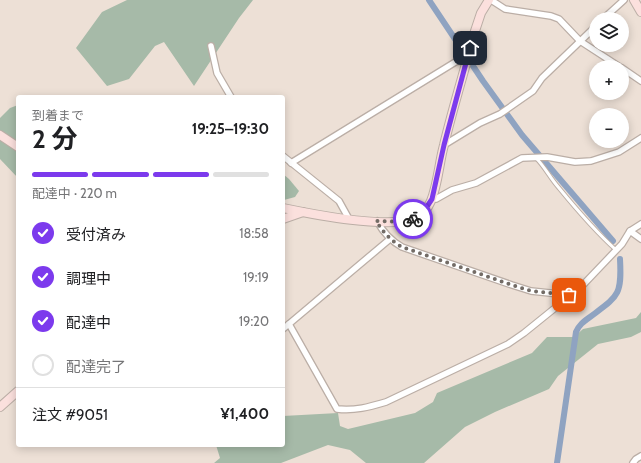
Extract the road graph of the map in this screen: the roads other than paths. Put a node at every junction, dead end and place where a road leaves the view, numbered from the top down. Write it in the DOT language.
graph roads {
  1 [pos="490,0"];
  2 [pos="624,0"];
  3 [pos="634,0"];
  4 [pos="611,12"];
  5 [pos="641,12"];
  6 [pos="589,33"];
  7 [pos="580,41"];
  8 [pos="211,46"];
  9 [pos="467,58"];
  10 [pos="609,60"];
  11 [pos="629,73"];
  12 [pos="641,81"];
  13 [pos="230,95"];
  14 [pos="0,134"];
  15 [pos="641,138"];
  16 [pos="444,145"];
  17 [pos="16,146"];
  18 [pos="534,156"];
  19 [pos="285,158"];
  20 [pos="291,163"];
  21 [pos="432,199"];
  22 [pos="285,208"];
  23 [pos="303,212"];
  24 [pos="285,218"];
  25 [pos="349,219"];
  26 [pos="376,221"];
  27 [pos="641,224"];
  28 [pos="630,231"];
  29 [pos="390,239"];
  30 [pos="641,239"];
  31 [pos="616,250"];
  32 [pos="569,295"];
  33 [pos="289,324"];
  34 [pos="285,327"];
  35 [pos="16,394"];
  36 [pos="0,407"];
  37 [pos="641,456"];
  38 [pos="633,463"];
  1 -- 7 [label="street"];
  1 -- 9 [label="main road"];
  2 -- 4 [label="street"];
  3 -- 5 [label="main road"];
  6 -- 7 [label="street"];
  7 -- 10 [label="street"];
  7 -- 16 [label="street"];
  8 -- 13 [label="street"];
  9 -- 16 [label="main road"];
  9 -- 20 [label="street"];
  11 -- 12 [label="street"];
  14 -- 17 [label="main road"];
  15 -- 18 [label="street"];
  16 -- 21 [label="main road"];
  18 -- 21 [label="street"];
  18 -- 31 [label="lane"];
  19 -- 20 [label="street"];
  20 -- 25 [label="street"];
  21 -- 26 [label="main road"];
  22 -- 23 [label="main road"];
  23 -- 24 [label="main road"];
  23 -- 25 [label="main road"];
  25 -- 26 [label="main road"];
  26 -- 29 [label="street"];
  27 -- 28 [label="street"];
  28 -- 30 [label="street"];
  28 -- 31 [label="street"];
  29 -- 32 [label="street"];
  29 -- 33 [label="street"];
  31 -- 32 [label="street"];
  32 -- 33 [label="street"];
  33 -- 34 [label="street"];
  35 -- 36 [label="main road"];
  37 -- 38 [label="street"];
}
